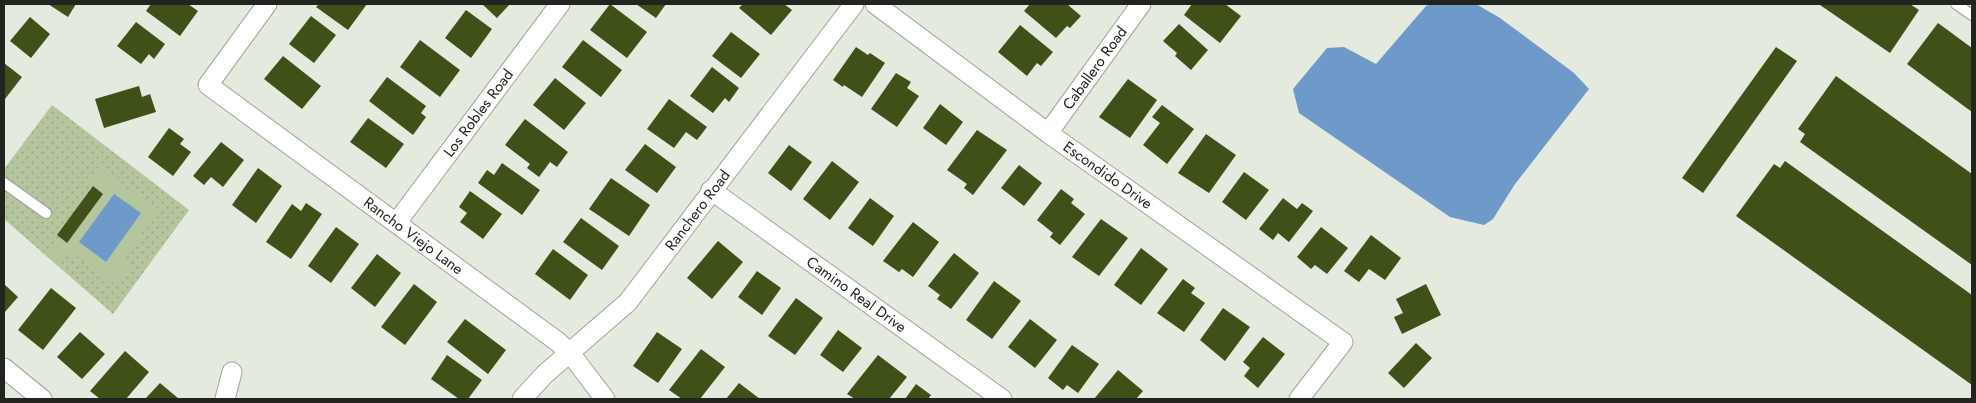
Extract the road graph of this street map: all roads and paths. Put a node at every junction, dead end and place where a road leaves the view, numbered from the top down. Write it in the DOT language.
graph roads {
  1 [pos="267,4"];
  2 [pos="560,4"];
  3 [pos="854,4"];
  4 [pos="875,4"];
  5 [pos="1141,4"];
  6 [pos="1956,4"];
  7 [pos="1972,15"];
  8 [pos="1048,133"];
  9 [pos="4,183"];
  10 [pos="711,190"];
  11 [pos="46,213"];
  12 [pos="397,222"];
  13 [pos="570,353"];
  14 [pos="4,368"];
  15 [pos="232,372"];
  16 [pos="42,399"];
  17 [pos="225,399"];
  18 [pos="522,399"];
  19 [pos="605,399"];
  20 [pos="1002,399"];
  21 [pos="1299,399"];
  1 -- 12 [label="street, Rancho Viejo Lane"];
  2 -- 12 [label="street, Los Robles Road"];
  3 -- 10 [label="street, Ranchero Road"];
  4 -- 8 [label="street, Escondido Drive"];
  5 -- 8 [label="street, Caballero Road"];
  6 -- 7 [label="lane"];
  8 -- 21 [label="street, Escondido Drive"];
  9 -- 11 [label="lane"];
  10 -- 13 [label="street, Ranchero Road"];
  10 -- 20 [label="street, Camino Real Drive"];
  12 -- 13 [label="street, Rancho Viejo Lane"];
  13 -- 18 [label="street, Ranchero Road"];
  13 -- 19 [label="street, Rancho Viejo Lane"];
  14 -- 16 [label="street"];
  15 -- 17 [label="street"];
}
